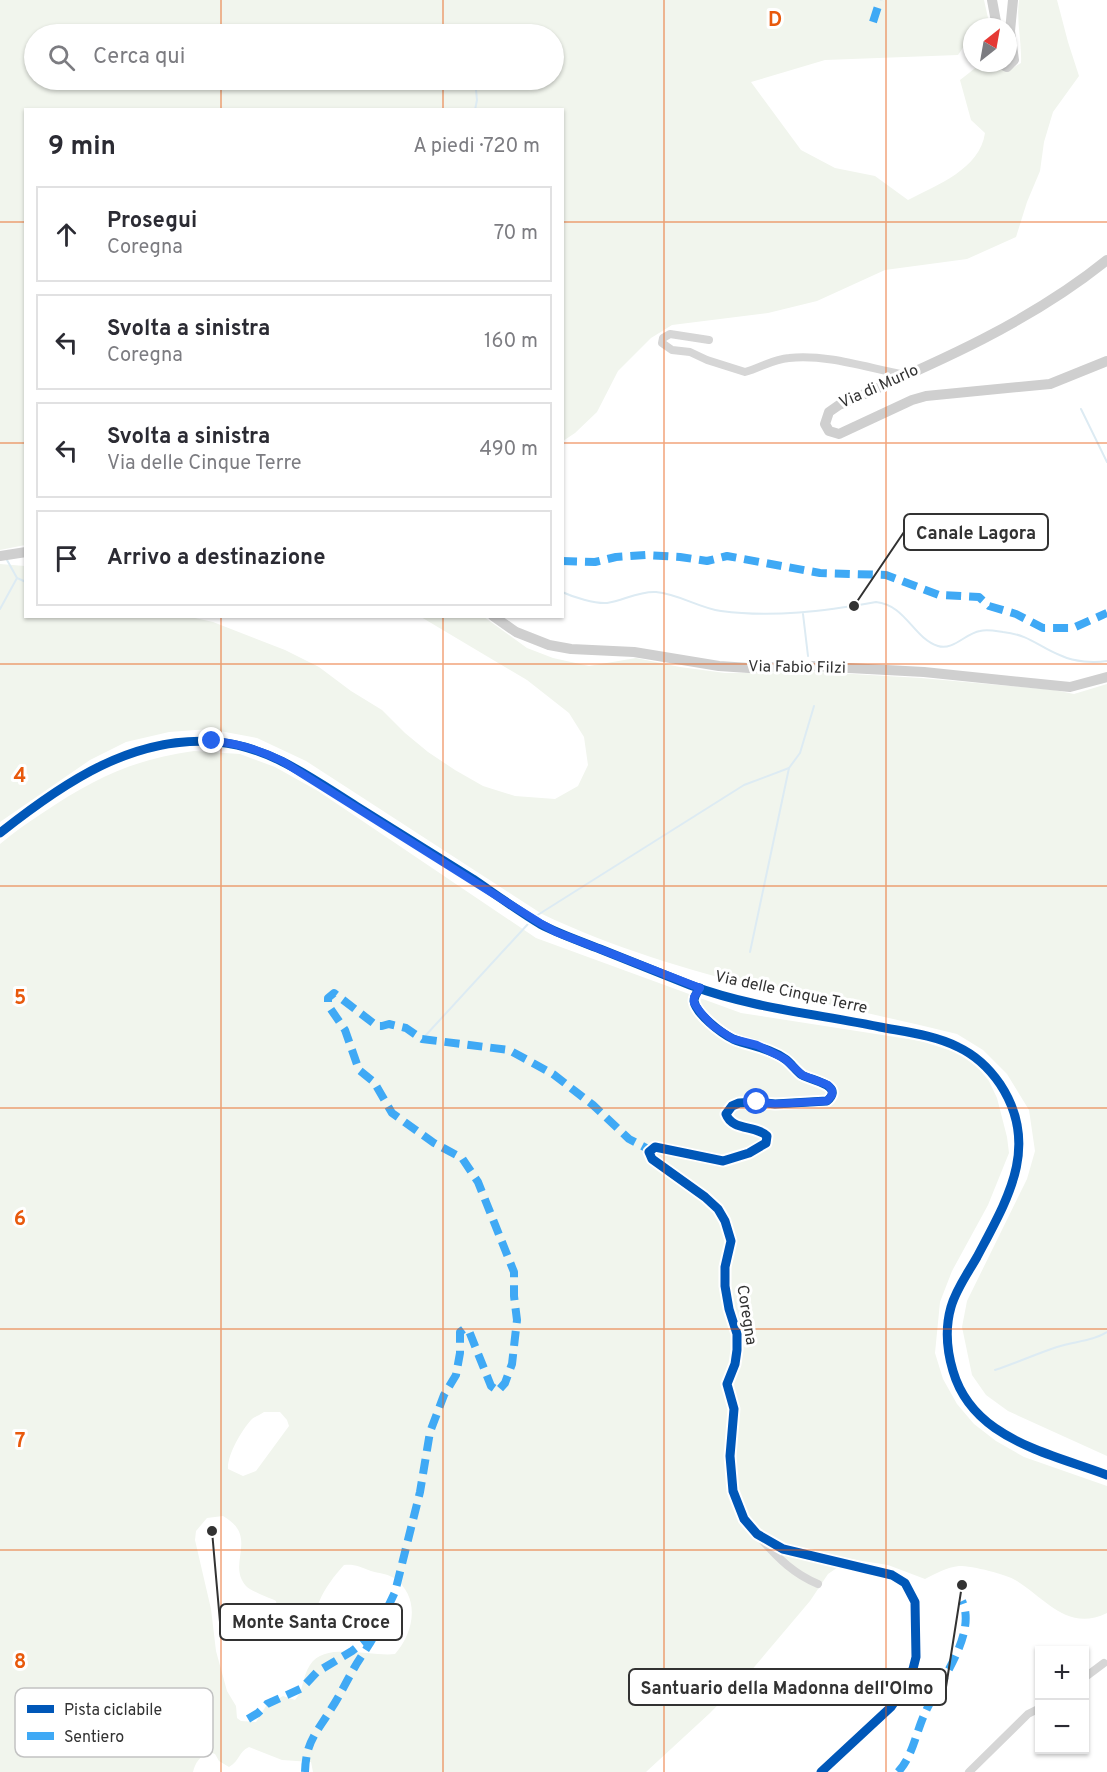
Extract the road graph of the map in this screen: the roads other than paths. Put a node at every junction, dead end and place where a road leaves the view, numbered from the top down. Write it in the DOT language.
graph roads {
  1 [pos="992,0"];
  2 [pos="1014,0"];
  3 [pos="996,18"];
  4 [pos="1012,18"];
  5 [pos="1107,260"];
  6 [pos="708,340"];
  7 [pos="1107,361"];
  8 [pos="907,375"];
  9 [pos="24,552"];
  10 [pos="1,556"];
  11 [pos="496,618"];
  12 [pos="1107,678"];
  13 [pos="0,833"];
  14 [pos="700,988"];
  15 [pos="1107,1475"];
  16 [pos="757,1534"];
  17 [pos="818,1584"];
  18 [pos="1104,1663"];
  19 [pos="1089,1674"];
  20 [pos="1035,1710"];
  21 [pos="821,1772"];
  22 [pos="969,1772"];
  1 -- 3 [label="main road"];
  2 -- 4 [label="main road"];
  5 -- 8 [label="main road, Via di Murlo"];
  6 -- 8 [label="street"];
  7 -- 8 [label="main road, Via di Murlo"];
  9 -- 10 [label="main road"];
  11 -- 12 [label="main road, Via Fabio Filzi"];
  13 -- 14 [label="main road, Via delle Cinque Terre"];
  14 -- 15 [label="main road, Via delle Cinque Terre"];
  14 -- 16 [label="street, Coregna"];
  16 -- 17 [label="street"];
  16 -- 21 [label="street, Coregna"];
  18 -- 19 [label="street"];
  20 -- 22 [label="street"];
}
